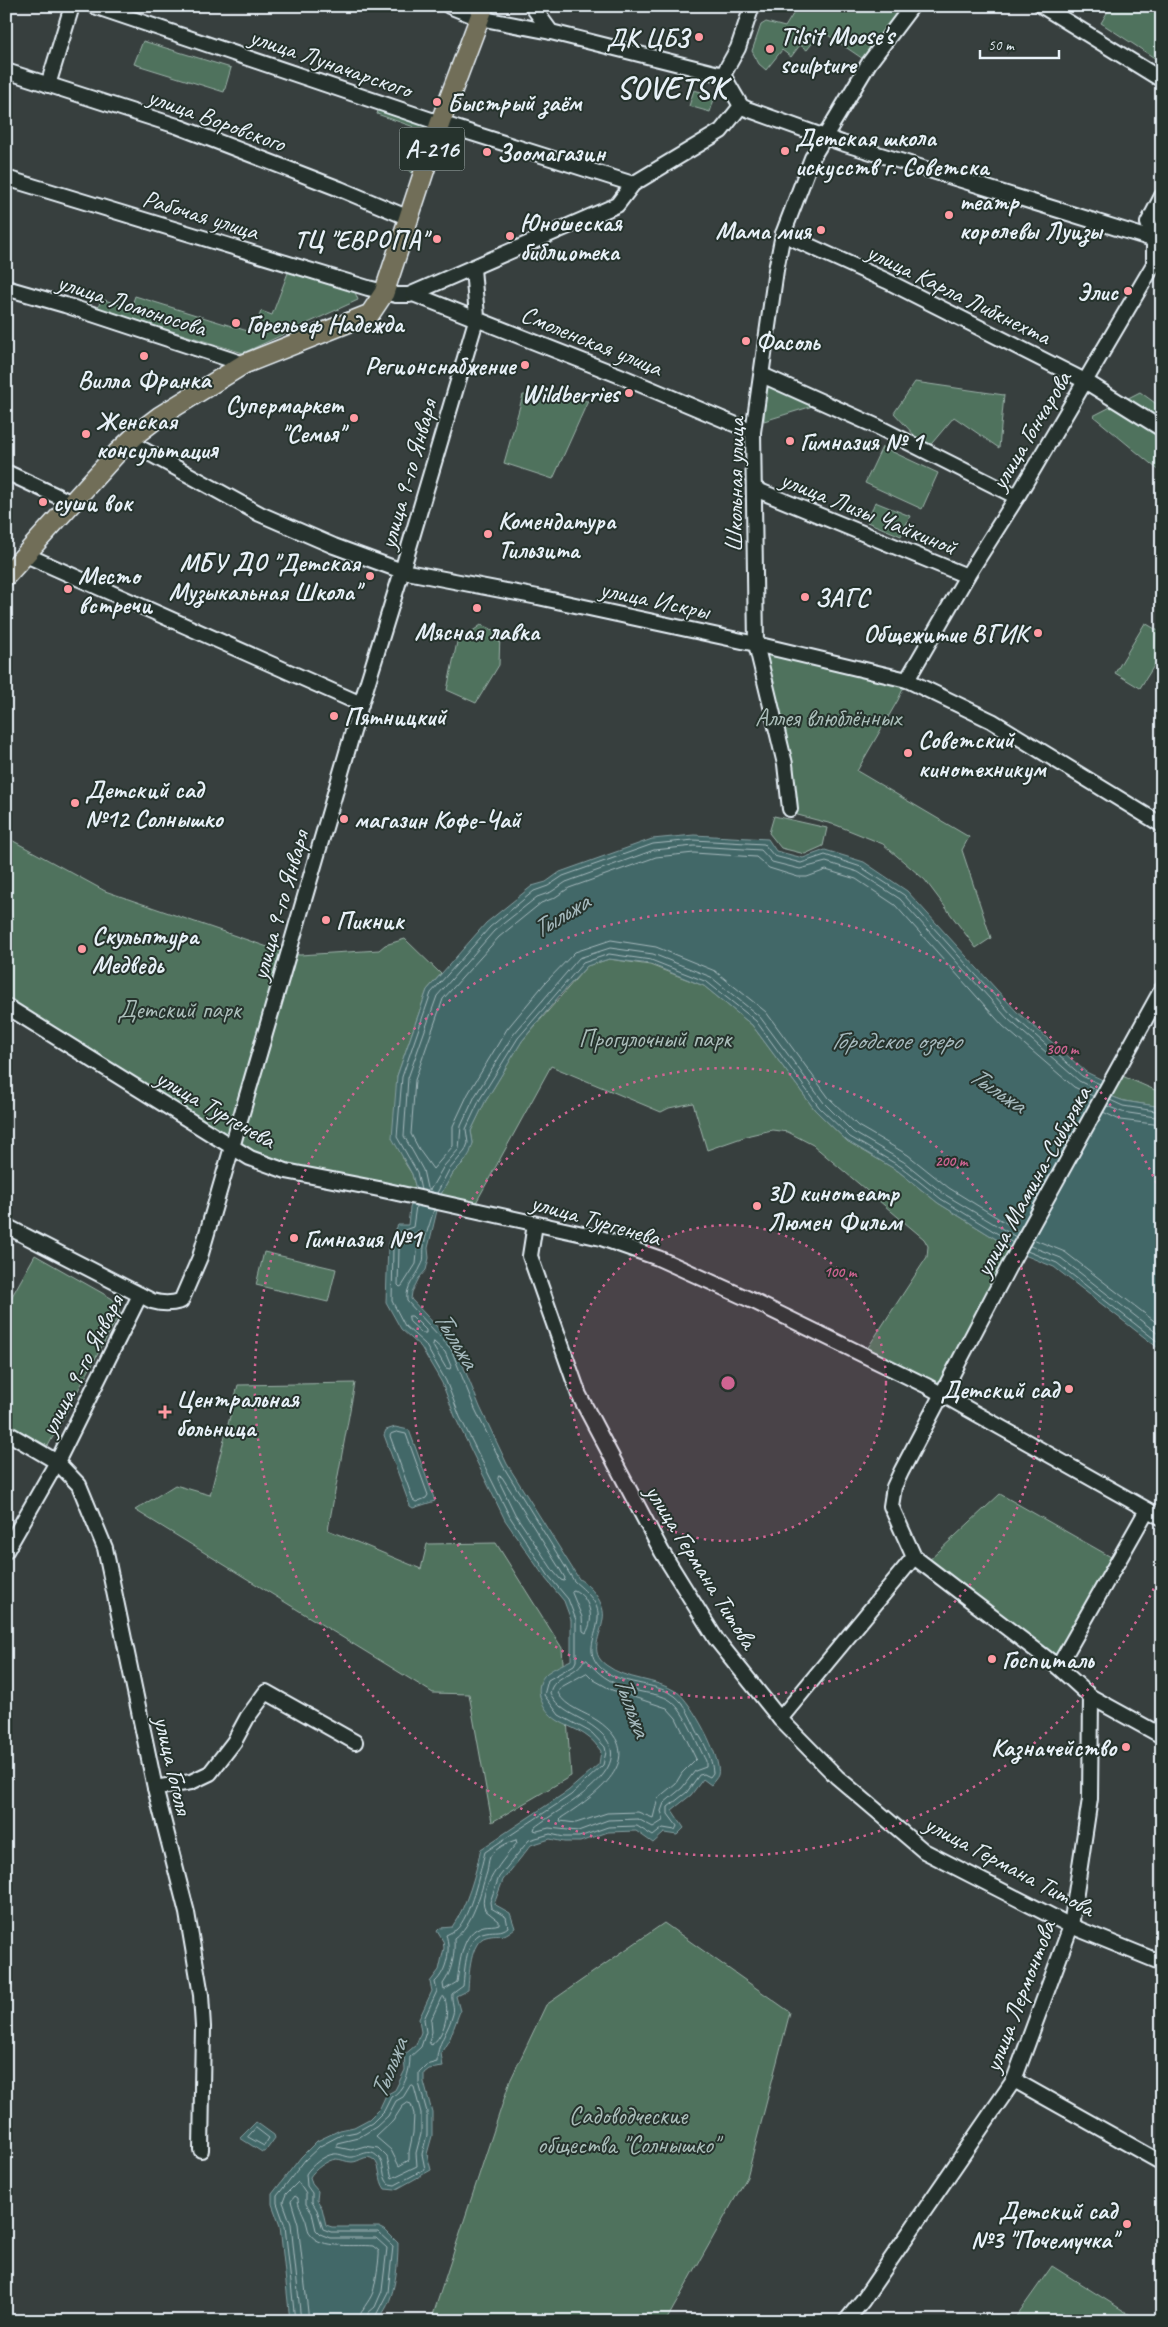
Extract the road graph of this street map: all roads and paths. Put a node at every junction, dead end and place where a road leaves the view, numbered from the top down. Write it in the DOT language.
graph roads {
  1 [pos="72,6"];
  2 [pos="94,6"];
  3 [pos="449,6"];
  4 [pos="532,6"];
  5 [pos="752,6"];
  6 [pos="912,6"];
  7 [pos="1042,6"];
  8 [pos="482,12"];
  9 [pos="551,32"];
  10 [pos="6,71"];
  11 [pos="723,75"];
  12 [pos="1162,80"];
  13 [pos="48,86"];
  14 [pos="741,106"];
  15 [pos="440,123"];
  16 [pos="824,137"];
  17 [pos="6,178"];
  18 [pos="633,184"];
  19 [pos="1162,196"];
  20 [pos="409,218"];
  21 [pos="784,234"];
  22 [pos="1158,241"];
  23 [pos="473,268"];
  24 [pos="6,288"];
  25 [pos="384,293"];
  26 [pos="411,294"];
  27 [pos="370,314"];
  28 [pos="477,317"];
  29 [pos="244,364"];
  30 [pos="762,374"];
  31 [pos="1085,381"];
  32 [pos="1162,429"];
  33 [pos="753,432"];
  34 [pos="128,442"];
  35 [pos="6,472"];
  36 [pos="755,490"];
  37 [pos="1018,497"];
  38 [pos="72,503"];
  39 [pos="26,555"];
  40 [pos="402,571"];
  41 [pos="6,576"];
  42 [pos="967,576"];
  43 [pos="756,644"];
  44 [pos="907,680"];
  45 [pos="361,704"];
  46 [pos="790,809"];
  47 [pos="1162,825"];
  48 [pos="1162,989"];
  49 [pos="6,1006"];
  50 [pos="232,1148"];
  51 [pos="535,1224"];
  52 [pos="6,1226"];
  53 [pos="140,1295"];
  54 [pos="943,1395"];
  55 [pos="6,1432"];
  56 [pos="57,1462"];
  57 [pos="1147,1510"];
  58 [pos="1162,1518"];
  59 [pos="6,1551"];
  60 [pos="914,1557"];
  61 [pos="1058,1666"];
  62 [pos="1091,1697"];
  63 [pos="780,1720"];
  64 [pos="1162,1736"];
  65 [pos="355,1742"];
  66 [pos="155,1788"];
  67 [pos="1071,1926"];
  68 [pos="1162,1963"];
  69 [pos="1014,2080"];
  70 [pos="201,2150"];
  71 [pos="1162,2163"];
  72 [pos="846,2321"];
  1 -- 13 [label="street"];
  2 -- 15 [label="street, улица Луначарского"];
  3 -- 8 [label="street"];
  4 -- 9 [label="street"];
  5 -- 11 [label="street"];
  6 -- 16 [label="street, Школьная улица"];
  7 -- 12 [label="street"];
  8 -- 9 [label="street"];
  8 -- 15 [label="main road, А-216"];
  9 -- 11 [label="street"];
  10 -- 13 [label="street, улица Воровского"];
  11 -- 14 [label="street"];
  13 -- 20 [label="street, улица Воровского"];
  14 -- 16 [label="street"];
  14 -- 18 [label="street"];
  15 -- 18 [label="street, улица Луначарского"];
  15 -- 20 [label="main road, А-216"];
  16 -- 21 [label="street, Школьная улица"];
  16 -- 22 [label="street"];
  17 -- 25 [label="street, Рабочая улица"];
  18 -- 23 [label="street"];
  19 -- 22 [label="street, улица Гончарова"];
  20 -- 25 [label="main road, А-216"];
  21 -- 30 [label="street, Школьная улица"];
  21 -- 31 [label="street, улица Карла Либкнехта"];
  22 -- 31 [label="street, улица Гончарова"];
  23 -- 26 [label="street"];
  23 -- 28 [label="street"];
  24 -- 29 [label="street, улица Ломоносова"];
  25 -- 26 [label="street, Рабочая улица"];
  25 -- 27 [label="main road, А-216"];
  26 -- 27 [label="street"];
  26 -- 28 [label="street, Смоленская улица"];
  27 -- 29 [label="main road"];
  28 -- 33 [label="street, Смоленская улица"];
  28 -- 40 [label="street, улица 9-го Января"];
  29 -- 34 [label="main road"];
  30 -- 33 [label="street, Школьная улица"];
  30 -- 37 [label="street"];
  31 -- 32 [label="street, улица Карла Либкнехта"];
  31 -- 37 [label="street, улица Гончарова"];
  33 -- 36 [label="street, Школьная улица"];
  34 -- 38 [label="main road"];
  34 -- 40 [label="street, улица Искры"];
  35 -- 38 [label="street"];
  36 -- 42 [label="street, улица Лизы Чайкиной"];
  36 -- 43 [label="street, Школьная улица"];
  37 -- 42 [label="street, улица Гончарова"];
  38 -- 39 [label="main road"];
  39 -- 41 [label="main road"];
  39 -- 45 [label="street"];
  40 -- 43 [label="street, улица Искры"];
  40 -- 45 [label="street, улица 9-го Января"];
  42 -- 44 [label="street, улица Гончарова"];
  43 -- 44 [label="street, улица Искры"];
  43 -- 46 [label="street, Школьная улица"];
  44 -- 47 [label="street, улица Искры"];
  45 -- 50 [label="street, улица 9-го Января"];
  48 -- 54 [label="street, улица Мамина-Сибиряка"];
  49 -- 50 [label="street, улица Тургенева"];
  50 -- 51 [label="street, улица Тургенева"];
  50 -- 53 [label="street, улица 9-го Января"];
  51 -- 54 [label="street, улица Тургенева"];
  51 -- 63 [label="street, улица Германа Титова"];
  52 -- 53 [label="street"];
  53 -- 56 [label="street, улица 9-го Января"];
  54 -- 57 [label="street, улица Тургенева"];
  54 -- 60 [label="street, улица Мамина-Сибиряка"];
  55 -- 56 [label="street, улица Гоголя"];
  56 -- 59 [label="street, улица 9-го Января"];
  56 -- 66 [label="street, улица Гоголя"];
  57 -- 58 [label="street, улица Тургенева"];
  57 -- 61 [label="street"];
  60 -- 61 [label="street"];
  60 -- 63 [label="street"];
  61 -- 62 [label="street"];
  62 -- 64 [label="street"];
  62 -- 67 [label="street, улица Лермонтова"];
  63 -- 67 [label="street, улица Германа Титова"];
  65 -- 66 [label="street"];
  66 -- 70 [label="street, улица Гоголя"];
  67 -- 68 [label="street, улица Германа Титова"];
  67 -- 69 [label="street, улица Лермонтова"];
  69 -- 71 [label="street"];
  69 -- 72 [label="street, улица Лермонтова"];
}
